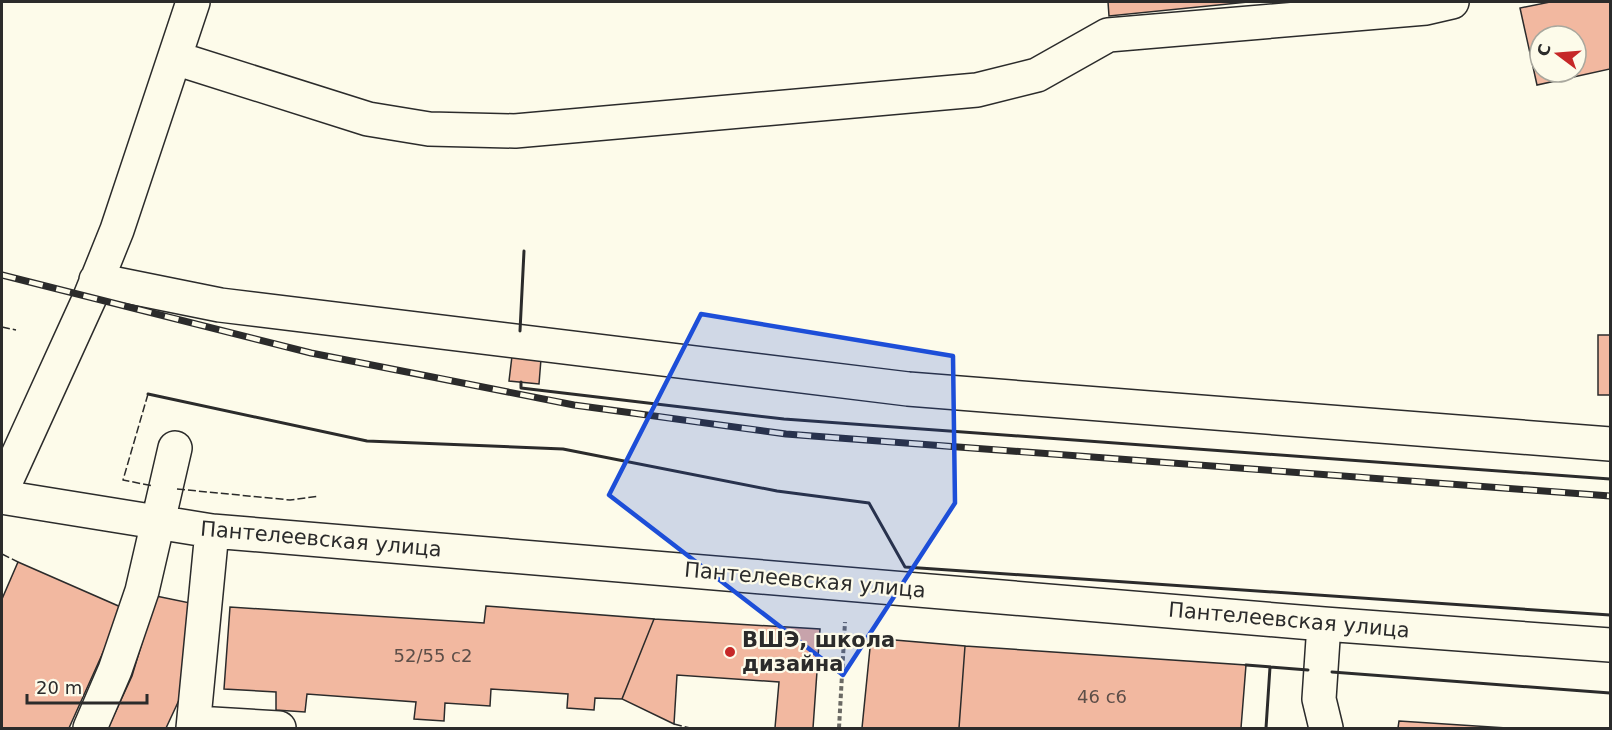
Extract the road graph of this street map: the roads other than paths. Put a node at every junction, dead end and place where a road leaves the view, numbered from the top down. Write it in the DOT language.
graph roads {
  1 [pos="193,2"];
  2 [pos="1452,2"];
  3 [pos="175,58"];
  4 [pos="96,280"];
  5 [pos="1611,444"];
  6 [pos="175,448"];
  7 [pos="2,490"];
  8 [pos="2,497"];
  9 [pos="156,522"];
  10 [pos="212,531"];
  11 [pos="1324,624"];
  12 [pos="1611,645"];
  13 [pos="195,726"];
  14 [pos="90,729"];
  15 [pos="279,729"];
  16 [pos="1326,729"];
  1 -- 3 [label="street"];
  2 -- 3 [label="street"];
  3 -- 4 [label="street"];
  4 -- 5 [label="street"];
  4 -- 7 [label="street"];
  6 -- 9 [label="street"];
  8 -- 9 [label="street, Пантелеевская улица"];
  9 -- 10 [label="street, Пантелеевская улица"];
  9 -- 14 [label="street"];
  10 -- 11 [label="street, Пантелеевская улица"];
  10 -- 13 [label="street"];
  11 -- 12 [label="street, Пантелеевская улица"];
  11 -- 16 [label="street"];
  13 -- 15 [label="street"];
}
